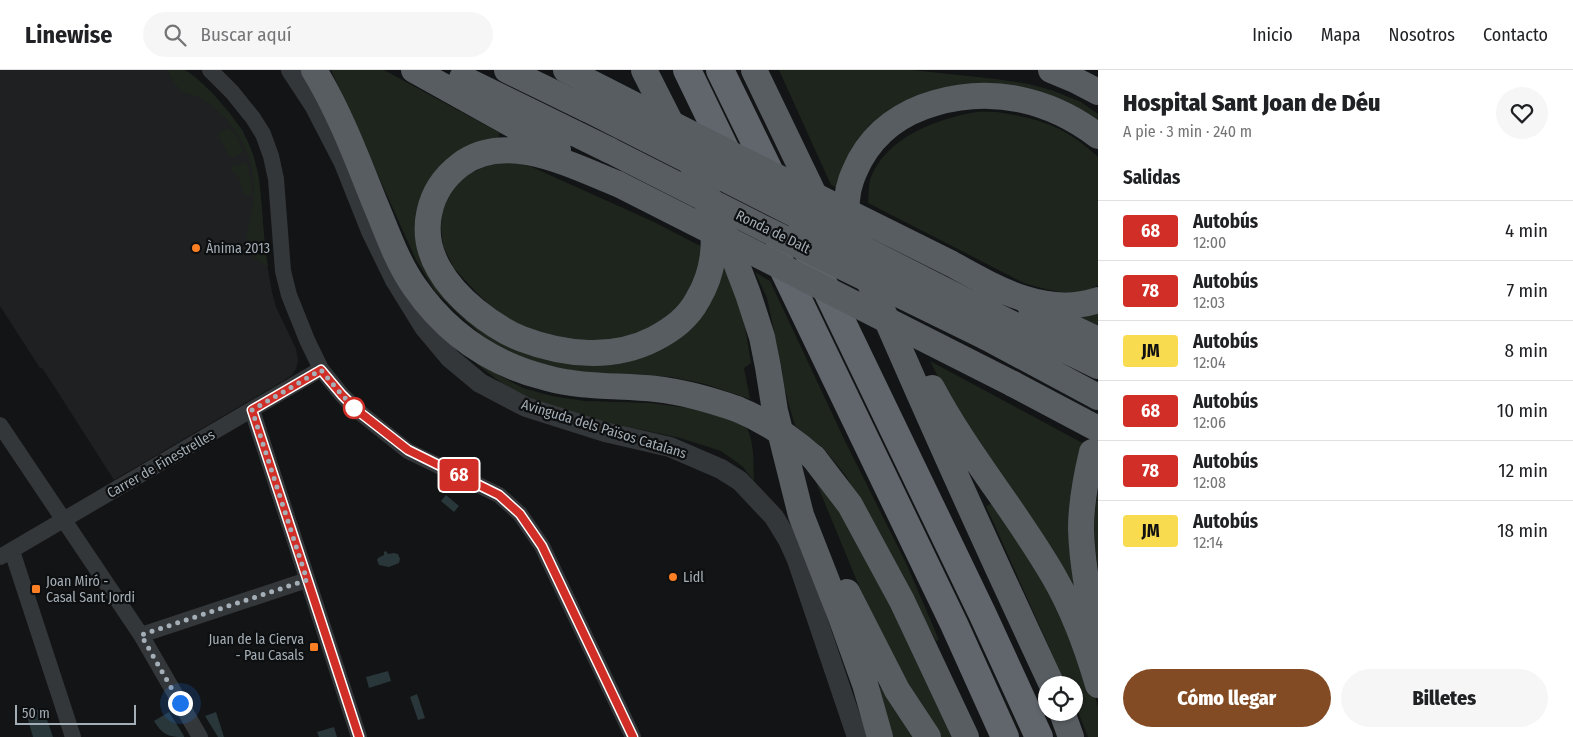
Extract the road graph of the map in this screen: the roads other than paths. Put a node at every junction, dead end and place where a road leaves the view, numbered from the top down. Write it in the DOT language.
graph roads {
  1 [pos="210,70"];
  2 [pos="291,70"];
  3 [pos="314,70"];
  4 [pos="414,70"];
  5 [pos="446,70"];
  6 [pos="507,70"];
  7 [pos="566,70"];
  8 [pos="644,70"];
  9 [pos="687,70"];
  10 [pos="720,70"];
  11 [pos="754,70"];
  12 [pos="1051,70"];
  13 [pos="1098,92"];
  14 [pos="677,134"];
  15 [pos="1098,136"];
  16 [pos="356,157"];
  17 [pos="860,161"];
  18 [pos="618,184"];
  19 [pos="364,212"];
  20 [pos="991,286"];
  21 [pos="1098,300"];
  22 [pos="1098,340"];
  23 [pos="1098,366"];
  24 [pos="321,370"];
  25 [pos="1098,397"];
  26 [pos="252,410"];
  27 [pos="0,424"];
  28 [pos="1095,441"];
  29 [pos="785,455"];
  30 [pos="970,510"];
  31 [pos="64,521"];
  32 [pos="6,554"];
  33 [pos="307,580"];
  34 [pos="1089,589"];
  35 [pos="1098,614"];
  36 [pos="141,635"];
  37 [pos="1098,641"];
  38 [pos="1048,676"];
  39 [pos="1098,685"];
  40 [pos="1065,721"];
  41 [pos="73,737"];
  42 [pos="200,737"];
  43 [pos="359,737"];
  44 [pos="632,737"];
  45 [pos="857,737"];
  46 [pos="880,737"];
  47 [pos="928,737"];
  48 [pos="966,737"];
  49 [pos="1005,737"];
  50 [pos="1039,737"];
  51 [pos="1071,737"];
  1 -- 24 [label="street"];
  2 -- 19 [label="street, Avinguda dels Països Catalans"];
  3 -- 16 [label="highway"];
  4 -- 18 [label="highway"];
  5 -- 25 [label="highway, Ronda de Dalt, bridge"];
  6 -- 23 [label="highway, Ronda de Dalt, bridge"];
  7 -- 20 [label="highway, bridge"];
  8 -- 14 [label="highway"];
  9 -- 49 [label="highway"];
  10 -- 50 [label="highway"];
  11 -- 30 [label="highway"];
  12 -- 13 [label="highway"];
  14 -- 18 [label="highway"];
  14 -- 29 [label="highway"];
  15 -- 17 [label="highway"];
  16 -- 19 [label="highway"];
  16 -- 48 [label="highway, bridge"];
  17 -- 30 [label="highway"];
  17 -- 39 [label="highway"];
  18 -- 28 [label="highway, bridge"];
  19 -- 45 [label="street, Avinguda dels Països Catalans"];
  20 -- 21 [label="highway"];
  20 -- 22 [label="highway"];
  24 -- 26 [label="street, Carrer de Finestrelles"];
  24 -- 44 [label="street"];
  26 -- 31 [label="street, Carrer de Finestrelles"];
  26 -- 33 [label="street"];
  27 -- 31 [label="street"];
  28 -- 34 [label="highway"];
  29 -- 46 [label="highway"];
  29 -- 47 [label="highway"];
  30 -- 38 [label="highway"];
  31 -- 32 [label="street, Carrer de Finestrelles"];
  31 -- 36 [label="street"];
  32 -- 41 [label="street"];
  33 -- 36 [label="street"];
  33 -- 43 [label="street"];
  34 -- 35 [label="highway"];
  34 -- 37 [label="highway"];
  36 -- 42 [label="street"];
  40 -- 51 [label="highway"];
}
